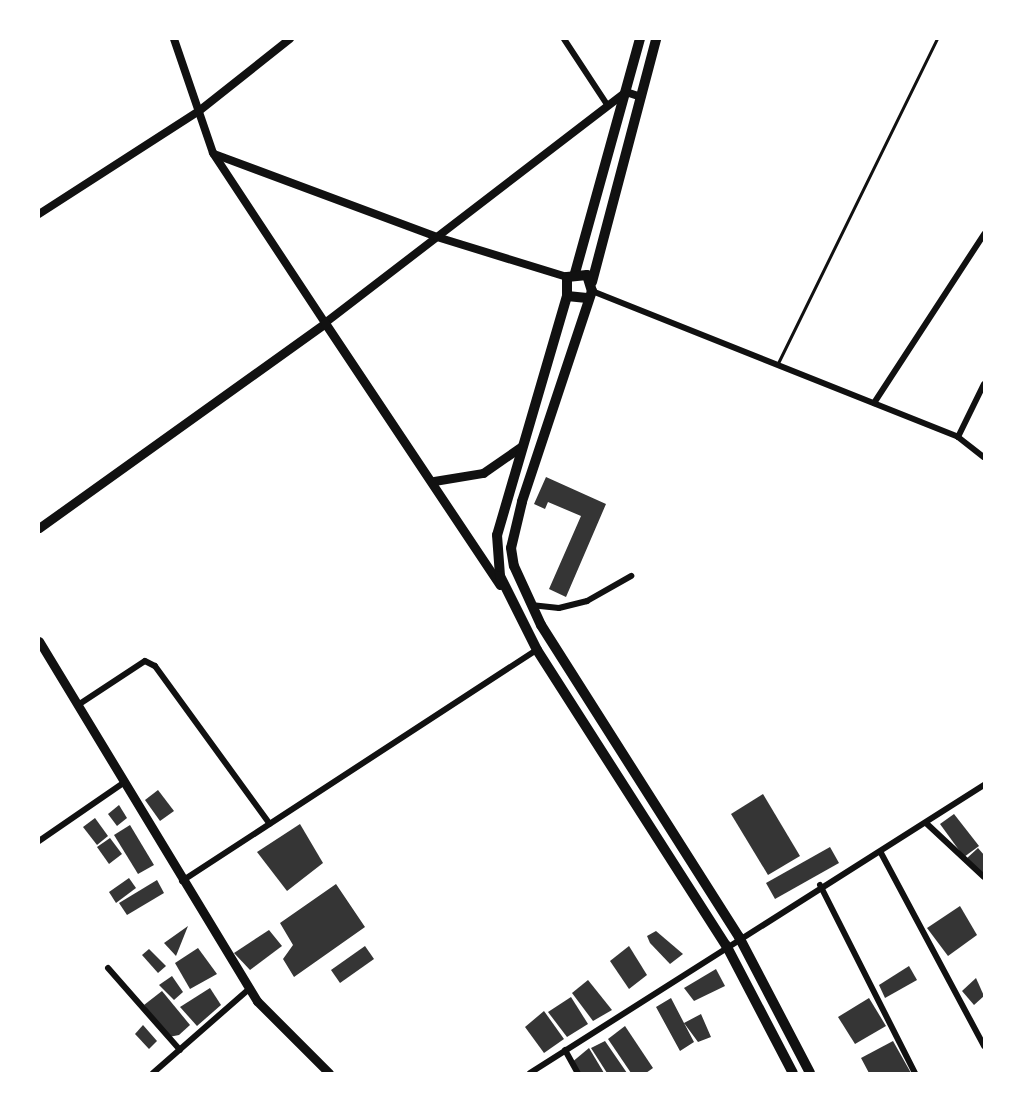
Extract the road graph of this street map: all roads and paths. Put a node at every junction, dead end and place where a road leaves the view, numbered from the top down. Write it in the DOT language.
graph roads {
  1 [pos="174,39"];
  2 [pos="290,39"];
  3 [pos="564,39"];
  4 [pos="640,39"];
  5 [pos="656,39"];
  6 [pos="937,39"];
  7 [pos="626,92"];
  8 [pos="641,97"];
  9 [pos="608,106"];
  10 [pos="199,111"];
  11 [pos="213,153"];
  12 [pos="39,214"];
  13 [pos="984,234"];
  14 [pos="437,237"];
  15 [pos="571,275"];
  16 [pos="590,291"];
  17 [pos="567,296"];
  18 [pos="325,323"];
  19 [pos="777,365"];
  20 [pos="984,384"];
  21 [pos="874,403"];
  22 [pos="958,436"];
  23 [pos="522,447"];
  24 [pos="984,457"];
  25 [pos="434,481"];
  26 [pos="39,528"];
  27 [pos="631,576"];
  28 [pos="509,598"];
  29 [pos="530,605"];
  30 [pos="514,609"];
  31 [pos="39,641"];
  32 [pos="537,650"];
  33 [pos="78,705"];
  34 [pos="125,782"];
  35 [pos="984,784"];
  36 [pos="926,823"];
  37 [pos="270,824"];
  38 [pos="39,841"];
  39 [pos="881,853"];
  40 [pos="984,877"];
  41 [pos="182,881"];
  42 [pos="820,885"];
  43 [pos="739,937"];
  44 [pos="726,945"];
  45 [pos="108,969"];
  46 [pos="249,989"];
  47 [pos="984,1046"];
  48 [pos="180,1050"];
  49 [pos="565,1050"];
  50 [pos="157,1072"];
  51 [pos="329,1073"];
  52 [pos="530,1073"];
  53 [pos="578,1073"];
  54 [pos="794,1073"];
  55 [pos="810,1073"];
  56 [pos="915,1073"];
  1 -- 10 [label="street"];
  2 -- 10 [label="street"];
  3 -- 9 [label="street"];
  4 -- 7 [label="main road"];
  5 -- 8 [label="main road"];
  6 -- 19 [label="lane"];
  7 -- 8 [label="street"];
  7 -- 9 [label="street"];
  7 -- 15 [label="main road"];
  8 -- 16 [label="main road"];
  9 -- 14 [label="street"];
  10 -- 11 [label="street"];
  10 -- 12 [label="street"];
  11 -- 14 [label="street"];
  11 -- 18 [label="street"];
  13 -- 21 [label="street"];
  14 -- 15 [label="street"];
  14 -- 18 [label="street"];
  15 -- 16 [label="main road"];
  15 -- 17 [label="main road"];
  16 -- 17 [label="main road"];
  16 -- 19 [label="street"];
  16 -- 29 [label="main road"];
  17 -- 23 [label="main road"];
  18 -- 25 [label="main road"];
  18 -- 26 [label="main road"];
  19 -- 21 [label="street"];
  20 -- 22 [label="street"];
  21 -- 22 [label="street"];
  22 -- 24 [label="street"];
  23 -- 25 [label="main road"];
  23 -- 28 [label="main road"];
  25 -- 28 [label="main road"];
  27 -- 29 [label="street"];
  28 -- 30 [label="main road"];
  29 -- 30 [label="main road"];
  29 -- 43 [label="main road"];
  30 -- 32 [label="main road"];
  31 -- 33 [label="main road"];
  32 -- 37 [label="street"];
  32 -- 44 [label="main road"];
  33 -- 34 [label="main road"];
  33 -- 37 [label="street"];
  34 -- 38 [label="street"];
  34 -- 41 [label="main road"];
  35 -- 36 [label="street"];
  36 -- 39 [label="street"];
  36 -- 40 [label="street"];
  37 -- 41 [label="street"];
  39 -- 42 [label="street"];
  39 -- 47 [label="street"];
  41 -- 46 [label="main road"];
  42 -- 43 [label="street"];
  42 -- 56 [label="street"];
  43 -- 44 [label="street"];
  43 -- 55 [label="main road"];
  44 -- 49 [label="street"];
  44 -- 54 [label="main road"];
  45 -- 48 [label="street"];
  46 -- 48 [label="street"];
  46 -- 51 [label="main road"];
  48 -- 50 [label="street"];
  49 -- 52 [label="street"];
  49 -- 53 [label="street"];
}
